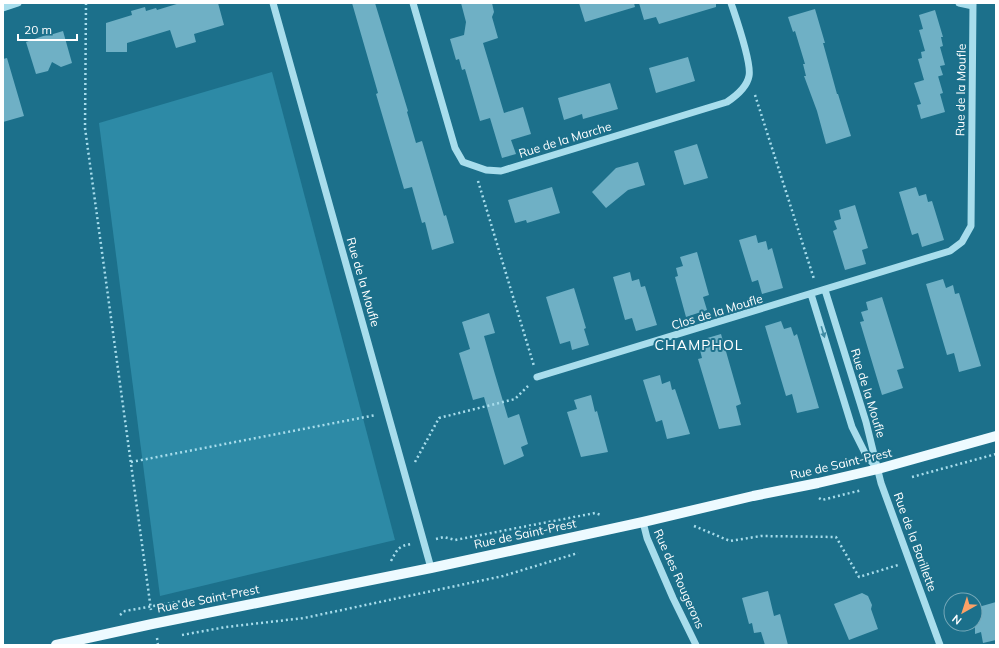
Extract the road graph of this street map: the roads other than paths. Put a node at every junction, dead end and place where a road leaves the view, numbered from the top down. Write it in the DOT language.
graph roads {
  1 [pos="18,3"];
  2 [pos="273,3"];
  3 [pos="413,3"];
  4 [pos="731,3"];
  5 [pos="959,3"];
  6 [pos="973,4"];
  7 [pos="3,8"];
  8 [pos="818,292"];
  9 [pos="537,377"];
  10 [pos="996,436"];
  11 [pos="878,469"];
  12 [pos="644,522"];
  13 [pos="431,568"];
  14 [pos="56,645"];
  15 [pos="696,645"];
  16 [pos="940,645"];
  1 -- 7 [label="street"];
  2 -- 13 [label="street, Rue de la Moufle"];
  3 -- 4 [label="street, Rue de la Marche"];
  5 -- 6 [label="street, Rue de la Moufle"];
  6 -- 8 [label="street, Rue de la Moufle"];
  8 -- 9 [label="street, Clos de la Moufle"];
  8 -- 11 [label="street, Rue de la Moufle"];
  8 -- 11 [label="street, Rue de la Moufle, one-way"];
  10 -- 11 [label="main road, Rue de Saint-Prest"];
  11 -- 12 [label="main road, Rue de Saint-Prest"];
  11 -- 16 [label="street, Rue de la Barillette"];
  12 -- 13 [label="main road, Rue de Saint-Prest"];
  12 -- 15 [label="street, Rue des Rougerons"];
  13 -- 14 [label="main road, Rue de Saint-Prest"];
}
